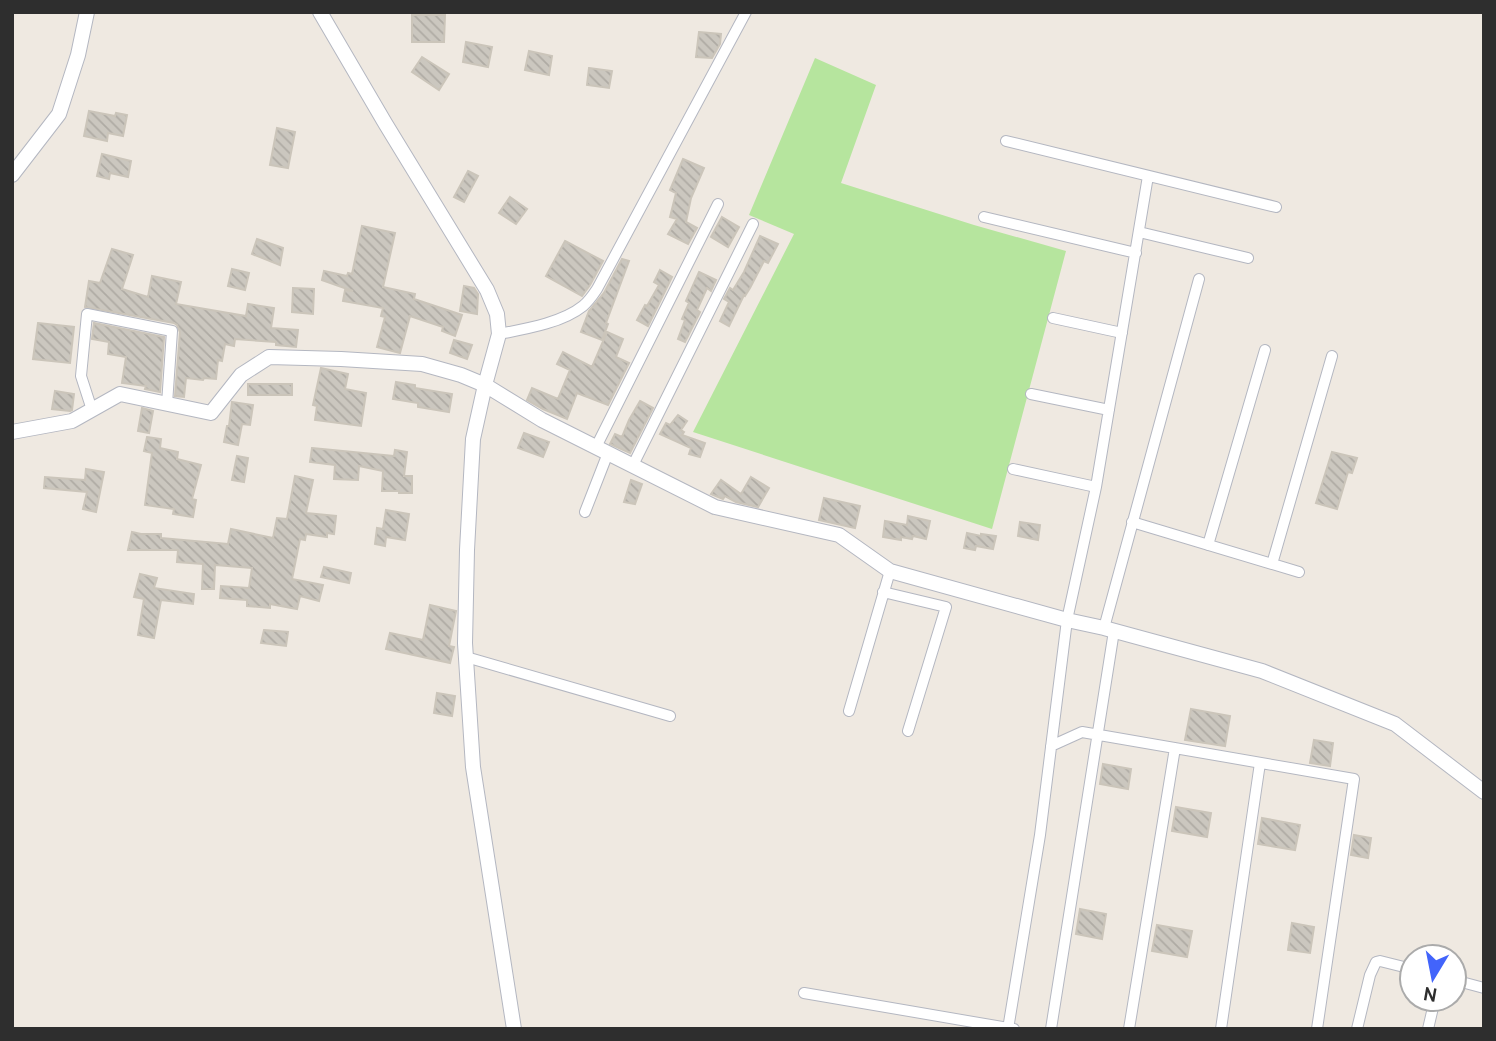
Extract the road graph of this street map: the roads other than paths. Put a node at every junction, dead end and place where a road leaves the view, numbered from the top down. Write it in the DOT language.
graph roads {
  1 [pos="87,12"];
  2 [pos="320,12"];
  3 [pos="746,12"];
  4 [pos="1006,141"];
  5 [pos="12,175"];
  6 [pos="1149,176"];
  7 [pos="718,204"];
  8 [pos="1276,207"];
  9 [pos="984,217"];
  10 [pos="753,224"];
  11 [pos="1139,232"];
  12 [pos="1136,253"];
  13 [pos="1248,258"];
  14 [pos="1199,279"];
  15 [pos="1053,318"];
  16 [pos="1122,333"];
  17 [pos="499,334"];
  18 [pos="1265,350"];
  19 [pos="1332,356"];
  20 [pos="485,385"];
  21 [pos="1031,394"];
  22 [pos="167,404"];
  23 [pos="92,410"];
  24 [pos="1109,410"];
  25 [pos="12,432"];
  26 [pos="602,450"];
  27 [pos="633,466"];
  28 [pos="1013,469"];
  29 [pos="1096,487"];
  30 [pos="585,512"];
  31 [pos="1132,522"];
  32 [pos="1208,545"];
  33 [pos="1272,564"];
  34 [pos="890,570"];
  35 [pos="1299,572"];
  36 [pos="883,592"];
  37 [pos="1067,620"];
  38 [pos="1109,629"];
  39 [pos="466,657"];
  40 [pos="849,711"];
  41 [pos="670,716"];
  42 [pos="908,731"];
  43 [pos="1097,735"];
  44 [pos="1051,746"];
  45 [pos="1175,748"];
  46 [pos="1260,762"];
  47 [pos="1484,792"];
  48 [pos="1398,966"];
  49 [pos="804,993"];
  50 [pos="1010,1028"];
  51 [pos="514,1029"];
  52 [pos="1051,1029"];
  53 [pos="1129,1029"];
  54 [pos="1221,1029"];
  55 [pos="1317,1029"];
  56 [pos="1357,1029"];
  1 -- 5 [label="street"];
  2 -- 17 [label="street"];
  3 -- 17 [label="street"];
  4 -- 6 [label="street"];
  6 -- 8 [label="street"];
  6 -- 11 [label="street"];
  7 -- 26 [label="street"];
  9 -- 12 [label="street"];
  10 -- 27 [label="street"];
  11 -- 12 [label="street"];
  11 -- 13 [label="street"];
  12 -- 16 [label="street"];
  14 -- 31 [label="street"];
  15 -- 16 [label="street"];
  16 -- 24 [label="street"];
  17 -- 20 [label="street"];
  18 -- 32 [label="street"];
  19 -- 33 [label="street"];
  20 -- 22 [label="street"];
  20 -- 26 [label="street"];
  20 -- 39 [label="street"];
  21 -- 24 [label="street"];
  22 -- 23 [label="street"];
  22 -- 23 [label="street"];
  23 -- 25 [label="street"];
  24 -- 29 [label="street"];
  26 -- 27 [label="street"];
  26 -- 30 [label="street"];
  27 -- 34 [label="street"];
  28 -- 29 [label="street"];
  29 -- 37 [label="street"];
  31 -- 32 [label="street"];
  31 -- 38 [label="street"];
  32 -- 33 [label="street"];
  33 -- 35 [label="street"];
  34 -- 36 [label="street"];
  34 -- 37 [label="street"];
  36 -- 40 [label="street"];
  36 -- 42 [label="street"];
  37 -- 38 [label="street"];
  37 -- 44 [label="street"];
  38 -- 43 [label="street"];
  38 -- 47 [label="street"];
  39 -- 41 [label="street"];
  39 -- 51 [label="street"];
  43 -- 44 [label="street"];
  43 -- 45 [label="street"];
  43 -- 52 [label="street"];
  44 -- 50 [label="street"];
  45 -- 46 [label="street"];
  45 -- 53 [label="street"];
  46 -- 54 [label="street"];
  46 -- 55 [label="street"];
  48 -- 56 [label="street"];
  49 -- 50 [label="street"];
}
